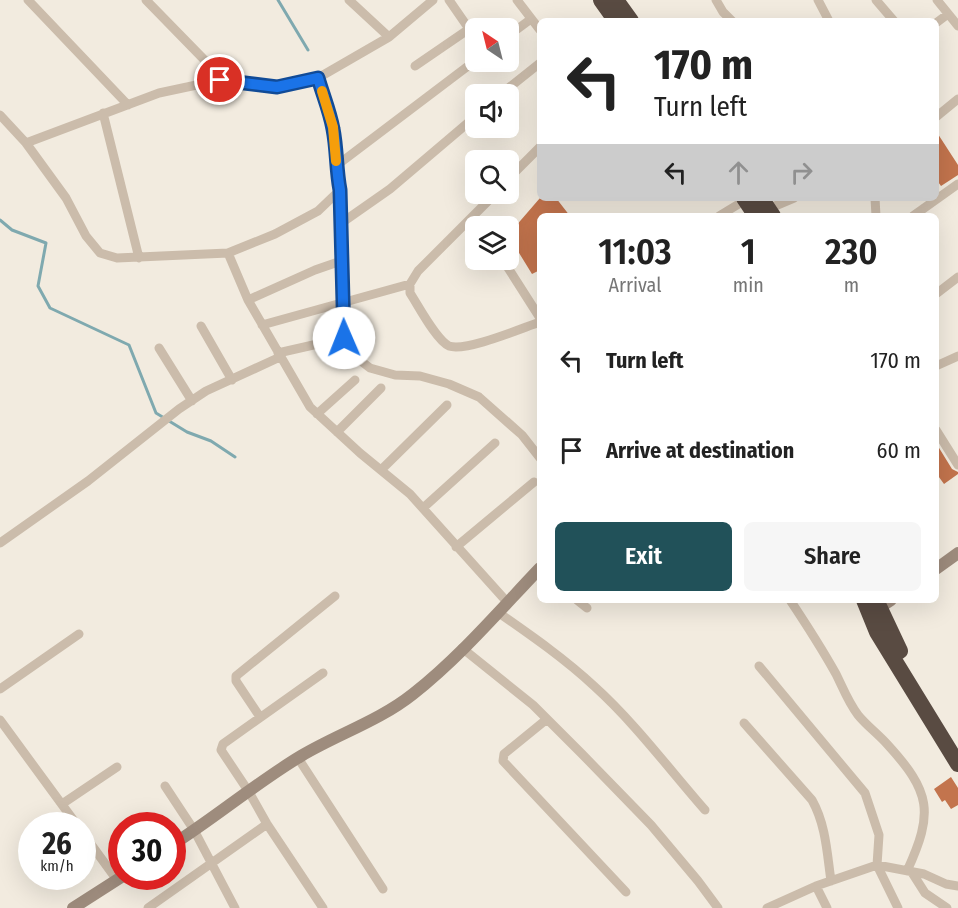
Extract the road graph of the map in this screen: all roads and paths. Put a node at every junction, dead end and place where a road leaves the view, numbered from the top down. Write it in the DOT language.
graph roads {
  1 [pos="28,0"];
  2 [pos="146,0"];
  3 [pos="349,0"];
  4 [pos="433,0"];
  5 [pos="449,0"];
  6 [pos="517,0"];
  7 [pos="601,0"];
  8 [pos="616,0"];
  9 [pos="716,0"];
  10 [pos="818,0"];
  11 [pos="876,0"];
  12 [pos="937,0"];
  13 [pos="948,14"];
  14 [pos="614,18"];
  15 [pos="629,18"];
  16 [pos="729,18"];
  17 [pos="828,18"];
  18 [pos="891,18"];
  19 [pos="531,19"];
  20 [pos="939,21"];
  21 [pos="465,23"];
  22 [pos="537,26"];
  23 [pos="958,26"];
  24 [pos="519,28"];
  25 [pos="465,32"];
  26 [pos="389,37"];
  27 [pos="537,65"];
  28 [pos="415,66"];
  29 [pos="465,68"];
  30 [pos="318,78"];
  31 [pos="225,81"];
  32 [pos="514,84"];
  33 [pos="958,99"];
  34 [pos="128,105"];
  35 [pos="103,113"];
  36 [pos="0,115"];
  37 [pos="939,115"];
  38 [pos="465,125"];
  39 [pos="26,143"];
  40 [pos="537,150"];
  41 [pos="336,166"];
  42 [pos="519,168"];
  43 [pos="958,184"];
  44 [pos="340,190"];
  45 [pos="939,198"];
  46 [pos="778,201"];
  47 [pos="934,201"];
  48 [pos="485,204"];
  49 [pos="757,205"];
  50 [pos="729,213"];
  51 [pos="917,213"];
  52 [pos="474,215"];
  53 [pos="340,224"];
  54 [pos="228,253"];
  55 [pos="139,258"];
  56 [pos="341,261"];
  57 [pos="509,270"];
  58 [pos="958,277"];
  59 [pos="410,284"];
  60 [pos="939,292"];
  61 [pos="248,300"];
  62 [pos="343,304"];
  63 [pos="537,315"];
  64 [pos="537,321"];
  65 [pos="262,325"];
  66 [pos="201,326"];
  67 [pos="344,338"];
  68 [pos="159,348"];
  69 [pos="279,355"];
  70 [pos="958,356"];
  71 [pos="939,365"];
  72 [pos="232,380"];
  73 [pos="355,380"];
  74 [pos="381,388"];
  75 [pos="192,401"];
  76 [pos="447,405"];
  77 [pos="317,414"];
  78 [pos="337,432"];
  79 [pos="939,435"];
  80 [pos="495,443"];
  81 [pos="537,454"];
  82 [pos="958,465"];
  83 [pos="381,471"];
  84 [pos="534,482"];
  85 [pos="423,508"];
  86 [pos="0,543"];
  87 [pos="456,547"];
  88 [pos="958,553"];
  89 [pos="939,566"];
  90 [pos="537,572"];
  91 [pos="335,596"];
  92 [pos="507,602"];
  93 [pos="581,603"];
  94 [pos="792,603"];
  95 [pos="878,603"];
  96 [pos="878,603"];
  97 [pos="587,608"];
  98 [pos="499,613"];
  99 [pos="80,634"];
  100 [pos="462,648"];
  101 [pos="759,666"];
  102 [pos="323,673"];
  103 [pos="0,689"];
  104 [pos="260,717"];
  105 [pos="547,719"];
  106 [pos="0,720"];
  107 [pos="744,723"];
  108 [pos="958,744"];
  109 [pos="298,758"];
  110 [pos="958,764"];
  111 [pos="117,767"];
  112 [pos="165,786"];
  113 [pos="249,792"];
  114 [pos="62,804"];
  115 [pos="705,810"];
  116 [pos="68,812"];
  117 [pos="267,824"];
  118 [pos="194,830"];
  119 [pos="186,835"];
  120 [pos="96,849"];
  121 [pos="108,863"];
  122 [pos="211,864"];
  123 [pos="877,865"];
  124 [pos="914,872"];
  125 [pos="831,881"];
  126 [pos="108,886"];
  127 [pos="816,886"];
  128 [pos="958,886"];
  129 [pos="383,889"];
  130 [pos="626,892"];
  131 [pos="73,908"];
  132 [pos="148,908"];
  133 [pos="236,908"];
  134 [pos="323,908"];
  135 [pos="718,908"];
  136 [pos="767,908"];
  137 [pos="827,908"];
  138 [pos="898,908"];
  139 [pos="947,908"];
  1 -- 34 [label="street"];
  2 -- 31 [label="street"];
  3 -- 26 [label="street"];
  4 -- 26 [label="street"];
  5 -- 21 [label="street"];
  6 -- 19 [label="street"];
  7 -- 14 [label="highway"];
  8 -- 15 [label="highway"];
  9 -- 16 [label="street"];
  10 -- 17 [label="street"];
  11 -- 18 [label="street"];
  12 -- 13 [label="street"];
  13 -- 20 [label="street"];
  13 -- 23 [label="street"];
  19 -- 22 [label="street"];
  19 -- 24 [label="street"];
  25 -- 28 [label="street"];
  26 -- 30 [label="street"];
  27 -- 32 [label="street"];
  29 -- 41 [label="street"];
  30 -- 31 [label="street"];
  30 -- 41 [label="street"];
  31 -- 34 [label="street"];
  33 -- 37 [label="street"];
  34 -- 35 [label="street"];
  35 -- 39 [label="street"];
  35 -- 55 [label="street"];
  36 -- 39 [label="street"];
  38 -- 53 [label="street"];
  39 -- 55 [label="street"];
  40 -- 42 [label="street"];
  41 -- 44 [label="street"];
  43 -- 45 [label="street"];
  44 -- 53 [label="street"];
  44 -- 54 [label="street"];
  46 -- 49 [label="street"];
  47 -- 51 [label="street"];
  48 -- 52 [label="street"];
  49 -- 50 [label="street"];
  52 -- 59 [label="street"];
  53 -- 56 [label="street"];
  54 -- 55 [label="street"];
  54 -- 61 [label="street"];
  56 -- 61 [label="street"];
  56 -- 62 [label="street"];
  57 -- 63 [label="street"];
  58 -- 60 [label="street"];
  59 -- 62 [label="street"];
  59 -- 64 [label="street"];
  61 -- 65 [label="street"];
  62 -- 65 [label="street"];
  62 -- 67 [label="street"];
  65 -- 69 [label="street"];
  66 -- 72 [label="street"];
  67 -- 69 [label="street"];
  67 -- 81 [label="street"];
  68 -- 75 [label="street"];
  69 -- 72 [label="street"];
  69 -- 77 [label="street"];
  70 -- 71 [label="street"];
  72 -- 75 [label="street"];
  73 -- 77 [label="street"];
  74 -- 78 [label="street"];
  75 -- 86 [label="street"];
  76 -- 83 [label="street"];
  77 -- 78 [label="street"];
  78 -- 83 [label="street"];
  79 -- 82 [label="street"];
  80 -- 85 [label="street"];
  83 -- 85 [label="street"];
  84 -- 87 [label="street"];
  85 -- 87 [label="street"];
  87 -- 92 [label="street"];
  88 -- 89 [label="street"];
  90 -- 92 [label="street"];
  91 -- 104 [label="street"];
  92 -- 98 [label="street"];
  93 -- 97 [label="street"];
  94 -- 124 [label="street"];
  95 -- 108 [label="highway"];
  96 -- 110 [label="highway"];
  98 -- 100 [label="street"];
  98 -- 115 [label="street"];
  99 -- 103 [label="street"];
  100 -- 105 [label="street"];
  100 -- 109 [label="street"];
  101 -- 123 [label="street"];
  102 -- 104 [label="street"];
  104 -- 113 [label="street"];
  105 -- 130 [label="street"];
  105 -- 135 [label="street"];
  106 -- 114 [label="street"];
  107 -- 125 [label="street"];
  109 -- 113 [label="street"];
  109 -- 129 [label="street"];
  111 -- 114 [label="street"];
  112 -- 118 [label="street"];
  113 -- 117 [label="street"];
  113 -- 118 [label="street"];
  114 -- 116 [label="street"];
  117 -- 122 [label="street"];
  117 -- 134 [label="street"];
  118 -- 119 [label="street"];
  118 -- 122 [label="street"];
  120 -- 121 [label="street"];
  122 -- 132 [label="street"];
  122 -- 133 [label="street"];
  123 -- 124 [label="street"];
  123 -- 125 [label="street"];
  123 -- 138 [label="street"];
  124 -- 128 [label="street"];
  124 -- 139 [label="street"];
  125 -- 127 [label="street"];
  126 -- 131 [label="street"];
  127 -- 136 [label="street"];
  127 -- 137 [label="street"];
}
